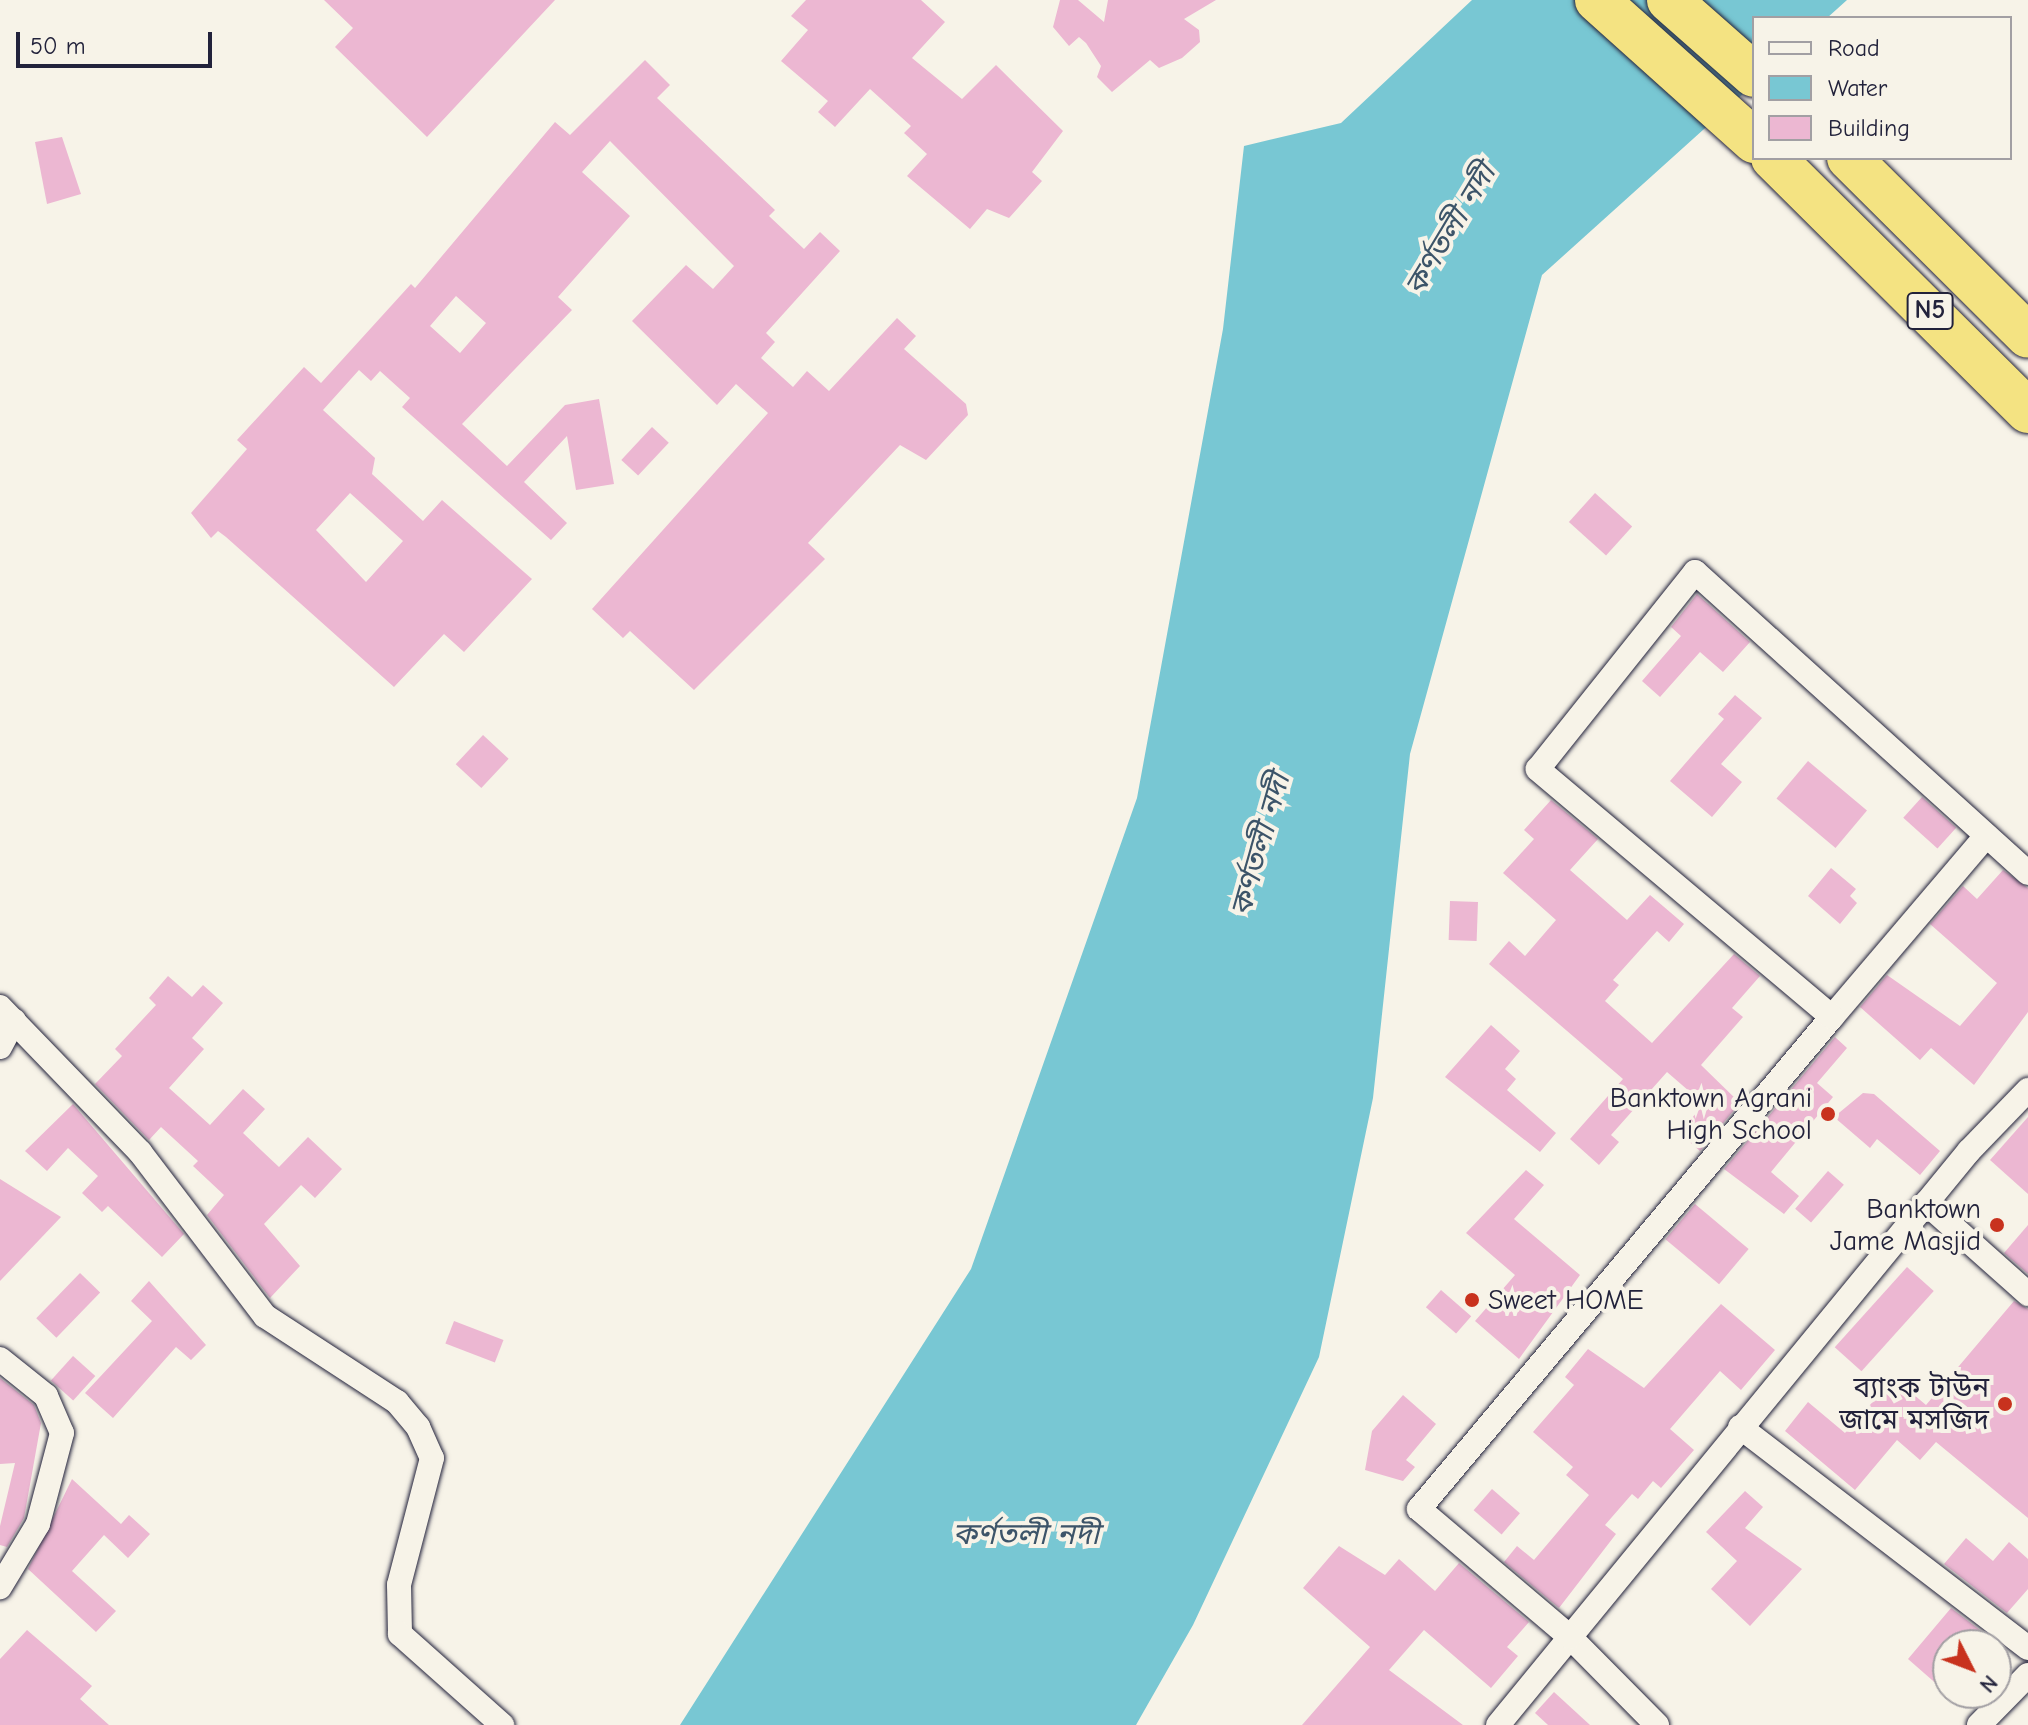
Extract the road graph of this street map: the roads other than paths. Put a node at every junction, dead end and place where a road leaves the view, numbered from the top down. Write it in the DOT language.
graph roads {
  1 [pos="1597,0"];
  2 [pos="1669,0"];
  3 [pos="1752,73"];
  4 [pos="1752,139"];
  5 [pos="1775,160"];
  6 [pos="1861,169"];
  7 [pos="2028,336"];
  8 [pos="2028,411"];
  9 [pos="1986,836"];
  10 [pos="2028,873"];
  11 [pos="7,1014"];
  12 [pos="1832,1017"];
  13 [pos="0,1047"];
  14 [pos="2028,1090"];
  15 [pos="1926,1203"];
  16 [pos="2028,1294"];
  17 [pos="0,1359"];
  18 [pos="1740,1427"];
  19 [pos="0,1587"];
  20 [pos="1570,1637"];
  21 [pos="2028,1648"];
  22 [pos="2028,1675"];
  23 [pos="502,1725"];
  24 [pos="1498,1725"];
  25 [pos="1657,1725"];
  26 [pos="1979,1725"];
  1 -- 4 [label="highway"];
  2 -- 3 [label="highway"];
  5 -- 8 [label="highway, N5"];
  6 -- 7 [label="highway, N5"];
  9 -- 10 [label="street"];
  9 -- 12 [label="street"];
  9 -- 12 [label="street"];
  11 -- 13 [label="street"];
  11 -- 23 [label="street"];
  12 -- 20 [label="street"];
  14 -- 15 [label="street"];
  15 -- 16 [label="street"];
  15 -- 18 [label="street"];
  17 -- 19 [label="street"];
  18 -- 20 [label="street"];
  18 -- 21 [label="street"];
  20 -- 24 [label="street"];
  20 -- 25 [label="street"];
  22 -- 26 [label="street"];
}
